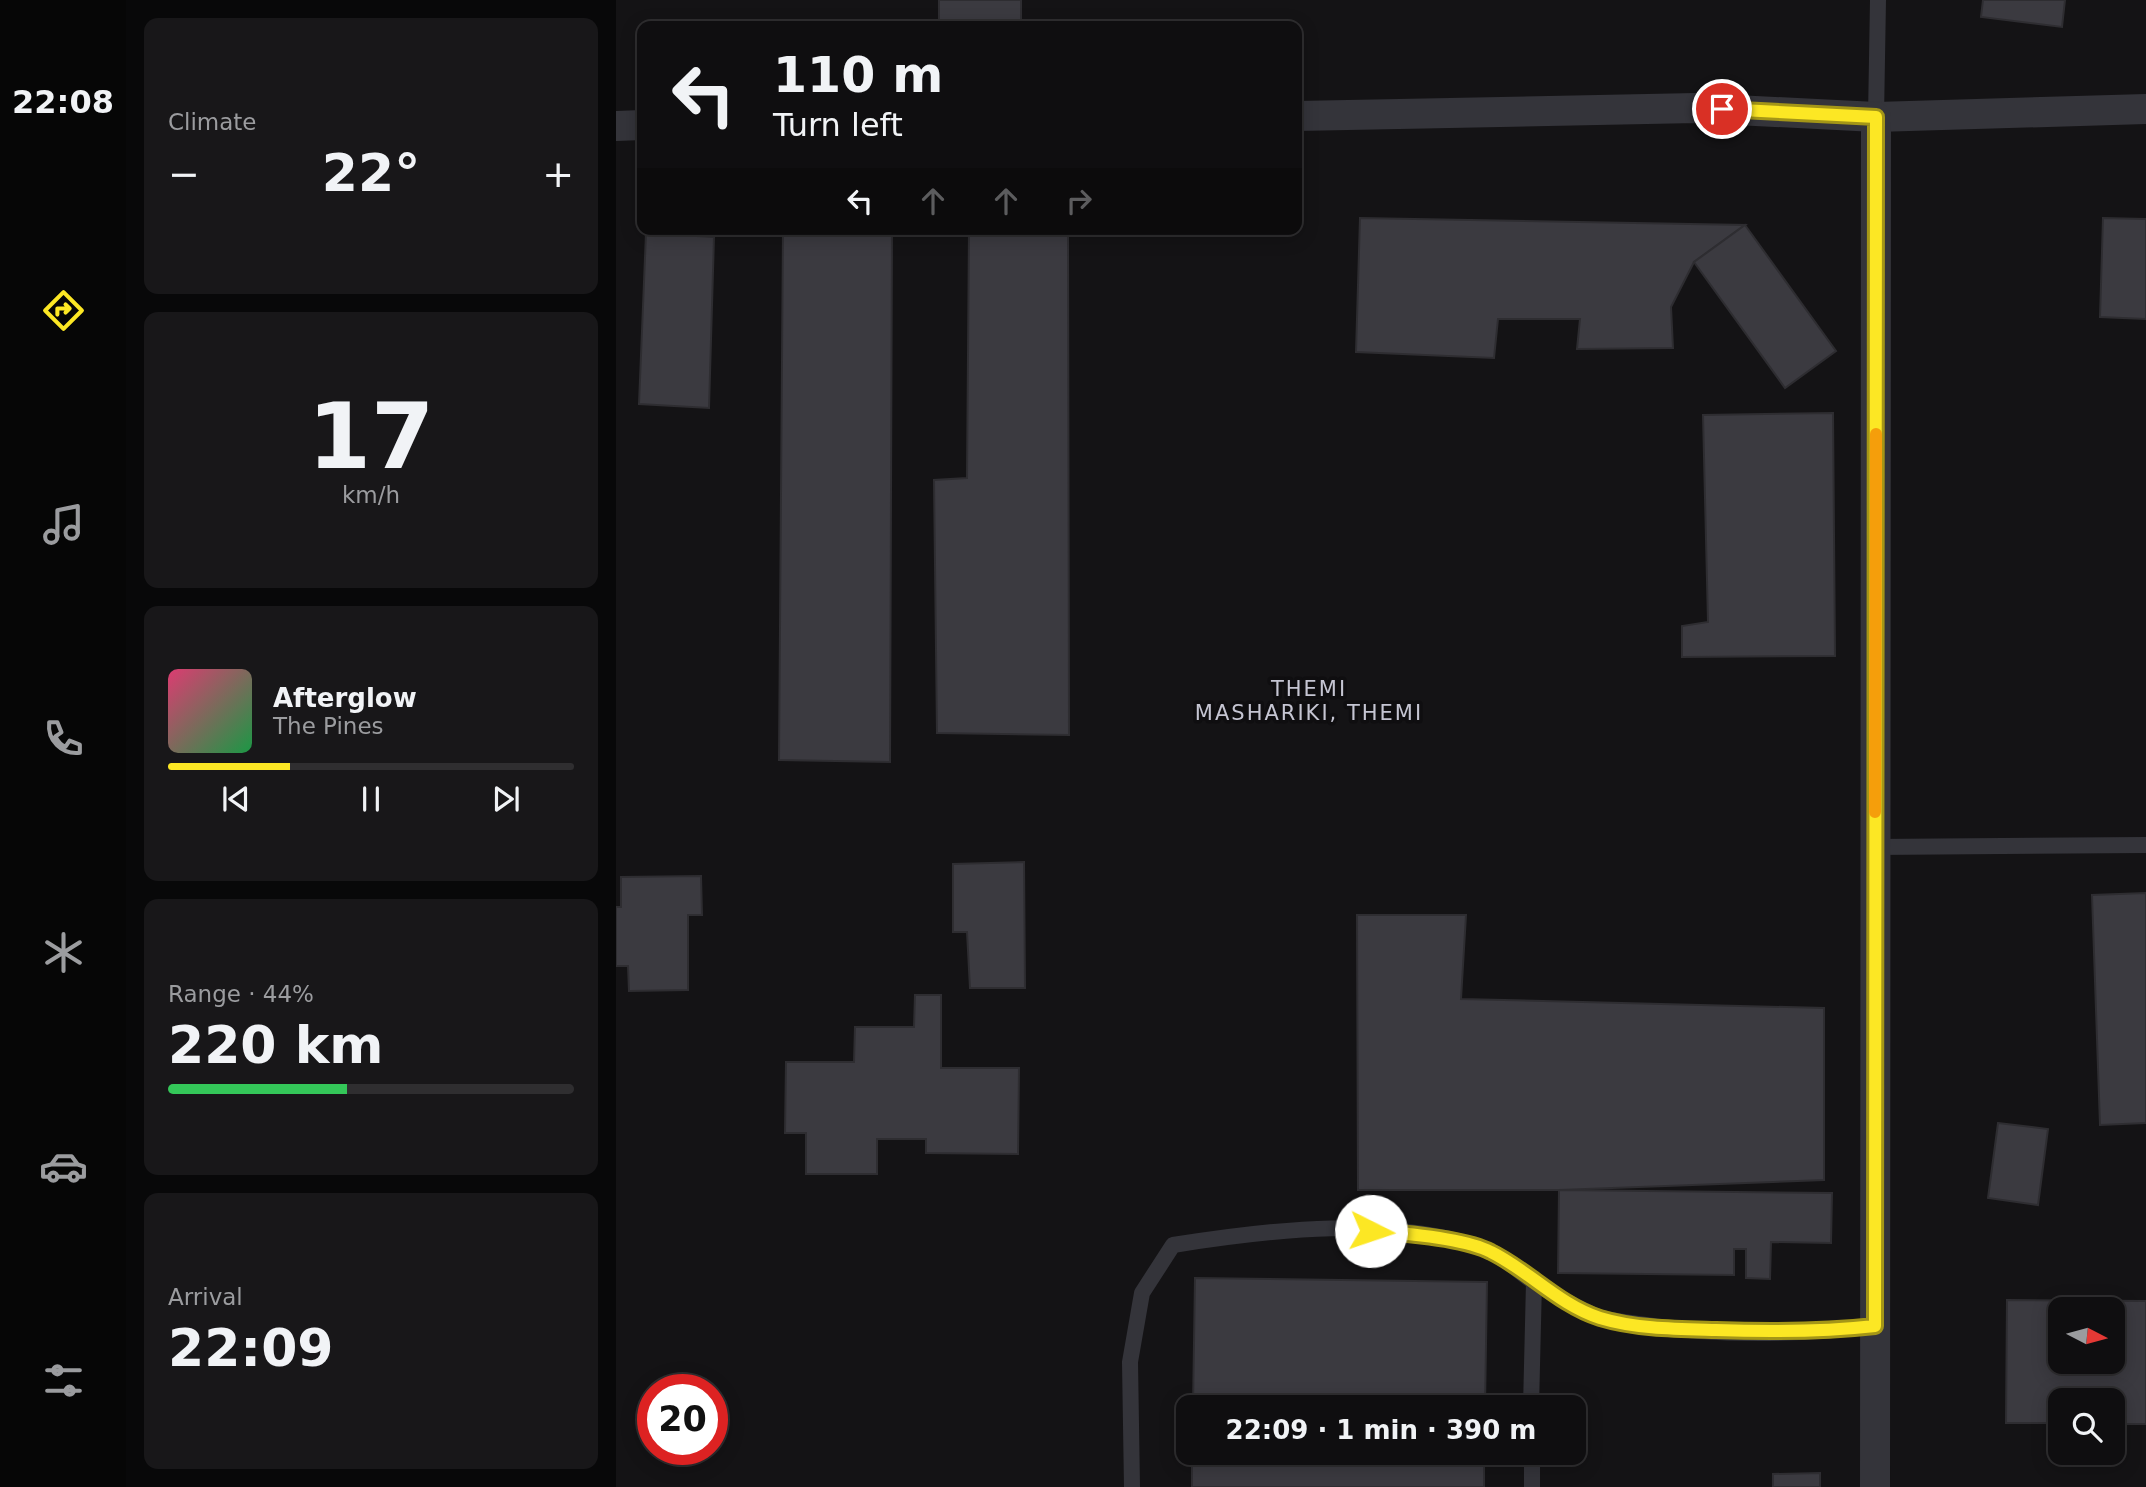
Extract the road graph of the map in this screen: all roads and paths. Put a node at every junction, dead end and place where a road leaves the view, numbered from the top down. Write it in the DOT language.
graph roads {
  1 [pos="1878,0"];
  2 [pos="2146,109"];
  3 [pos="1302,116"];
  4 [pos="1876,117"];
  5 [pos="637,125"];
  6 [pos="616,127"];
  7 [pos="2146,845"];
  8 [pos="1875,847"];
  9 [pos="1534,1282"];
  10 [pos="1875,1326"];
  11 [pos="1531,1395"];
  12 [pos="1531,1465"];
  13 [pos="1132,1487"];
  14 [pos="1532,1487"];
  15 [pos="1875,1487"];
  1 -- 4 [label="lane"];
  2 -- 4 [label="street"];
  3 -- 4 [label="street"];
  4 -- 8 [label="street"];
  5 -- 6 [label="street"];
  7 -- 8 [label="lane"];
  8 -- 10 [label="street"];
  9 -- 10 [label="lane"];
  9 -- 11 [label="lane"];
  9 -- 13 [label="lane"];
  10 -- 15 [label="street"];
  12 -- 14 [label="lane"];
}
